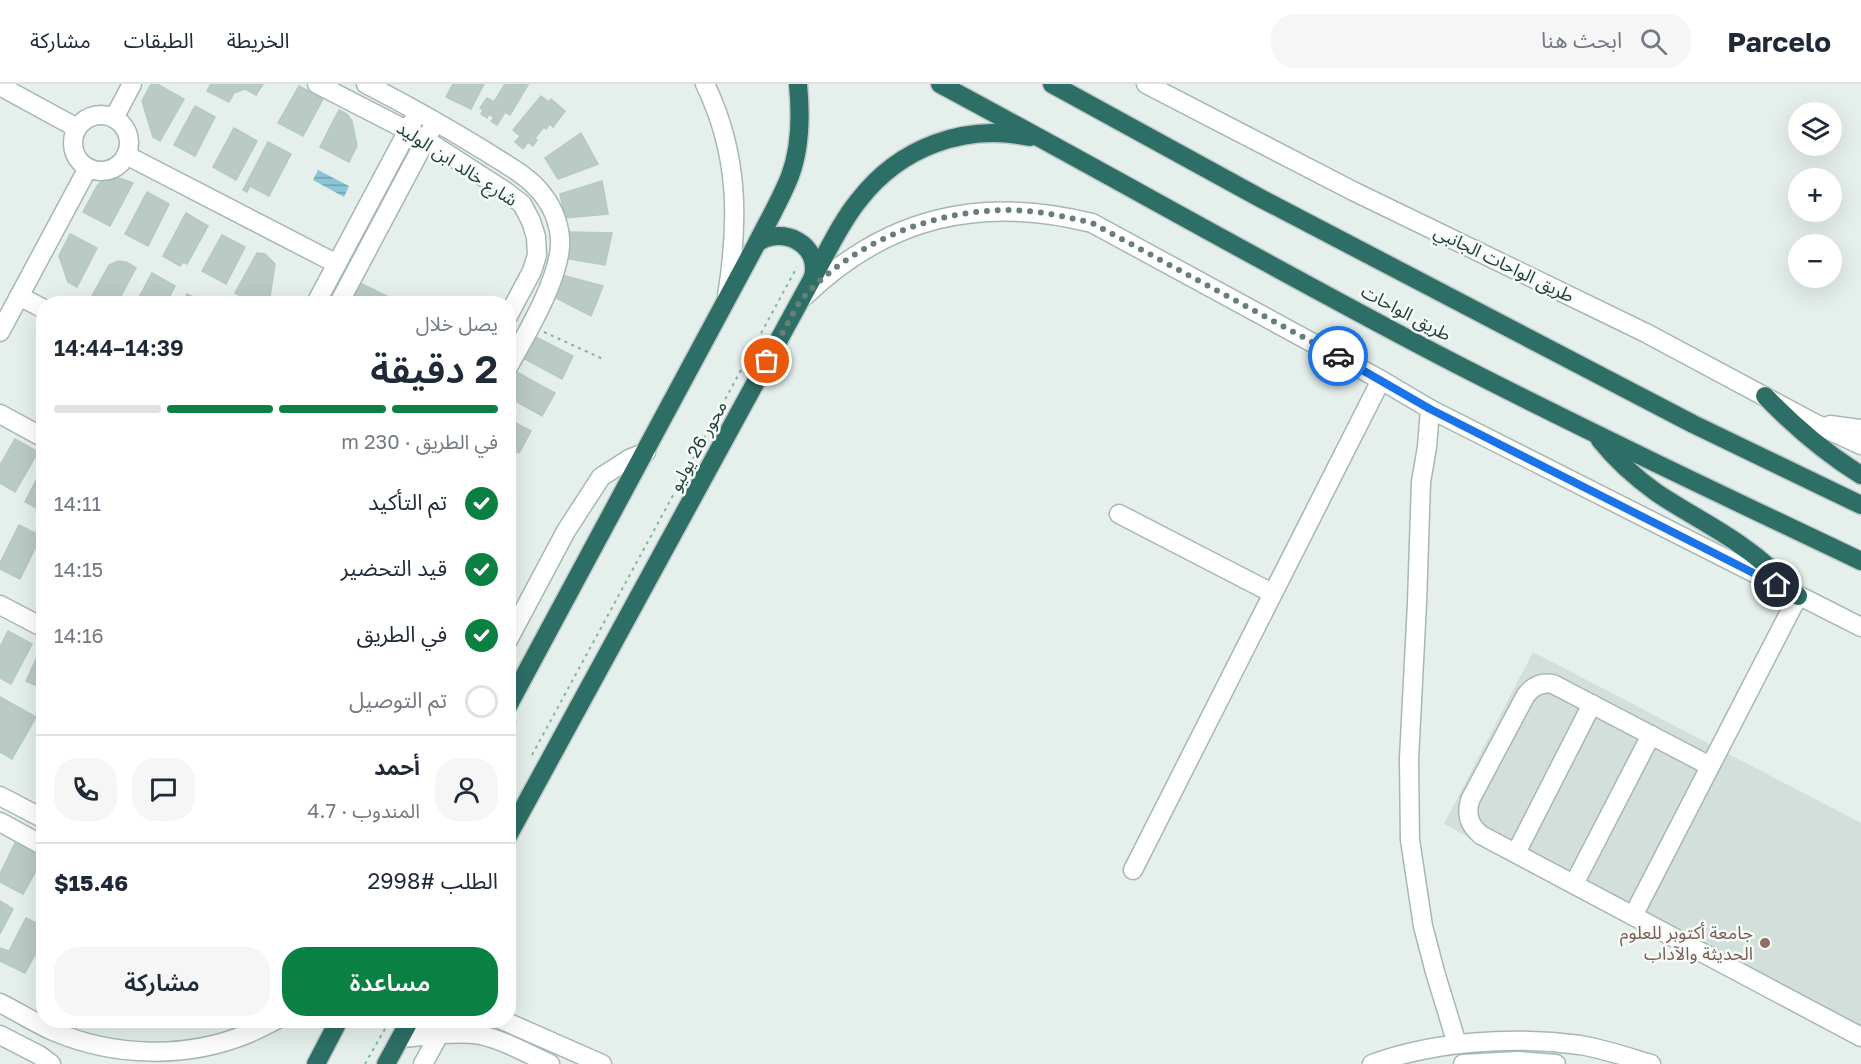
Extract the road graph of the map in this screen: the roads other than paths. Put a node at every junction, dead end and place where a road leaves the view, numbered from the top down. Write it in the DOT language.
graph roads {
  1 [pos="132,84"];
  2 [pos="317,84"];
  3 [pos="366,84"];
  4 [pos="705,84"];
  5 [pos="798,84"];
  6 [pos="940,84"];
  7 [pos="1053,84"];
  8 [pos="1146,84"];
  9 [pos="0,86"];
  10 [pos="418,111"];
  11 [pos="114,118"];
  12 [pos="436,121"];
  13 [pos="77,128"];
  14 [pos="408,130"];
  15 [pos="426,140"];
  16 [pos="1048,142"];
  17 [pos="126,155"];
  18 [pos="88,168"];
  19 [pos="757,243"];
  20 [pos="337,264"];
  21 [pos="812,279"];
  22 [pos="19,296"];
  23 [pos="320,296"];
  24 [pos="343,296"];
  25 [pos="801,299"];
  26 [pos="726,300"];
  27 [pos="516,301"];
  28 [pos="36,305"];
  29 [pos="0,332"];
  30 [pos="516,352"];
  31 [pos="1381,380"];
  32 [pos="1765,396"];
  33 [pos="1430,409"];
  34 [pos="0,414"];
  35 [pos="1814,423"];
  36 [pos="1861,429"];
  37 [pos="36,434"];
  38 [pos="1595,434"];
  39 [pos="1861,445"];
  40 [pos="646,452"];
  41 [pos="1861,475"];
  42 [pos="1861,505"];
  43 [pos="1119,514"];
  44 [pos="1861,561"];
  45 [pos="1272,593"];
  46 [pos="1798,596"];
  47 [pos="0,605"];
  48 [pos="36,624"];
  49 [pos="516,625"];
  50 [pos="1861,627"];
  51 [pos="1592,704"];
  52 [pos="516,706"];
  53 [pos="1651,735"];
  54 [pos="1710,766"];
  55 [pos="0,796"];
  56 [pos="36,811"];
  57 [pos="516,821"];
  58 [pos="0,822"];
  59 [pos="36,823"];
  60 [pos="27,837"];
  61 [pos="36,842"];
  62 [pos="1516,853"];
  63 [pos="1133,870"];
  64 [pos="1574,884"];
  65 [pos="1633,916"];
  66 [pos="0,1003"];
  67 [pos="36,1022"];
  68 [pos="516,1027"];
  69 [pos="48,1028"];
  70 [pos="259,1028"];
  71 [pos="335,1028"];
  72 [pos="406,1028"];
  73 [pos="443,1028"];
  74 [pos="0,1035"];
  75 [pos="1861,1037"];
  76 [pos="401,1038"];
  77 [pos="1457,1044"];
  78 [pos="579,1059"];
  79 [pos="51,1064"];
  80 [pos="316,1064"];
  81 [pos="386,1064"];
  82 [pos="423,1064"];
  83 [pos="550,1064"];
  84 [pos="602,1064"];
  85 [pos="1372,1064"];
  86 [pos="1463,1064"];
  87 [pos="1556,1064"];
  88 [pos="1650,1064"];
  1 -- 11 [label="street"];
  2 -- 14 [label="street, شارع خالد ابن الوليد"];
  3 -- 10 [label="street, شارع خالد ابن الوليد"];
  4 -- 26 [label="street"];
  5 -- 19 [label="highway"];
  6 -- 16 [label="highway, طريق الواحات"];
  7 -- 42 [label="highway, طريق الواحات"];
  8 -- 32 [label="street, طريق الواحات الجانبي"];
  9 -- 13 [label="street"];
  10 -- 12 [label="street, شارع خالد ابن الوليد"];
  10 -- 14 [label="street"];
  11 -- 13 [label="street"];
  11 -- 17 [label="street"];
  12 -- 15 [label="street"];
  12 -- 30 [label="street, شارع خالد ابن الوليد"];
  13 -- 18 [label="street"];
  14 -- 15 [label="street, شارع خالد ابن الوليد"];
  14 -- 20 [label="street"];
  15 -- 24 [label="street"];
  15 -- 27 [label="street, شارع خالد ابن الوليد"];
  16 -- 21 [label="highway, محور 26 يوليو"];
  16 -- 38 [label="highway, طريق الواحات"];
  17 -- 18 [label="street"];
  17 -- 20 [label="street"];
  18 -- 22 [label="street"];
  19 -- 21 [label="highway"];
  19 -- 26 [label="highway"];
  20 -- 23 [label="street"];
  21 -- 25 [label="highway, محور 26 يوليو"];
  22 -- 28 [label="street"];
  22 -- 29 [label="street"];
  25 -- 31 [label="street"];
  25 -- 57 [label="highway, محور 26 يوليو"];
  26 -- 40 [label="highway"];
  31 -- 33 [label="street"];
  31 -- 45 [label="street"];
  32 -- 35 [label="street, طريق الواحات الجانبي"];
  32 -- 41 [label="highway"];
  33 -- 46 [label="street"];
  33 -- 77 [label="street"];
  34 -- 37 [label="street"];
  35 -- 36 [label="street"];
  35 -- 39 [label="street, طريق الواحات الجانبي"];
  38 -- 44 [label="highway, طريق الواحات"];
  38 -- 46 [label="highway"];
  40 -- 49 [label="street"];
  40 -- 52 [label="highway"];
  43 -- 45 [label="street"];
  45 -- 63 [label="street"];
  46 -- 50 [label="street"];
  46 -- 54 [label="street"];
  47 -- 48 [label="street"];
  51 -- 53 [label="street"];
  51 -- 62 [label="street"];
  51 -- 62 [label="street"];
  53 -- 54 [label="street"];
  53 -- 64 [label="street"];
  54 -- 65 [label="street"];
  55 -- 56 [label="street"];
  58 -- 60 [label="street"];
  59 -- 60 [label="street"];
  60 -- 61 [label="street"];
  62 -- 64 [label="street"];
  64 -- 65 [label="street"];
  65 -- 75 [label="street"];
  66 -- 67 [label="street"];
  68 -- 78 [label="street"];
  69 -- 70 [label="street"];
  71 -- 80 [label="highway"];
  72 -- 76 [label="highway"];
  73 -- 76 [label="street"];
  73 -- 82 [label="street"];
  73 -- 83 [label="street"];
  74 -- 79 [label="street"];
  76 -- 81 [label="highway"];
  77 -- 85 [label="street"];
  77 -- 88 [label="street"];
  78 -- 84 [label="street"];
  86 -- 87 [label="street"];
}
